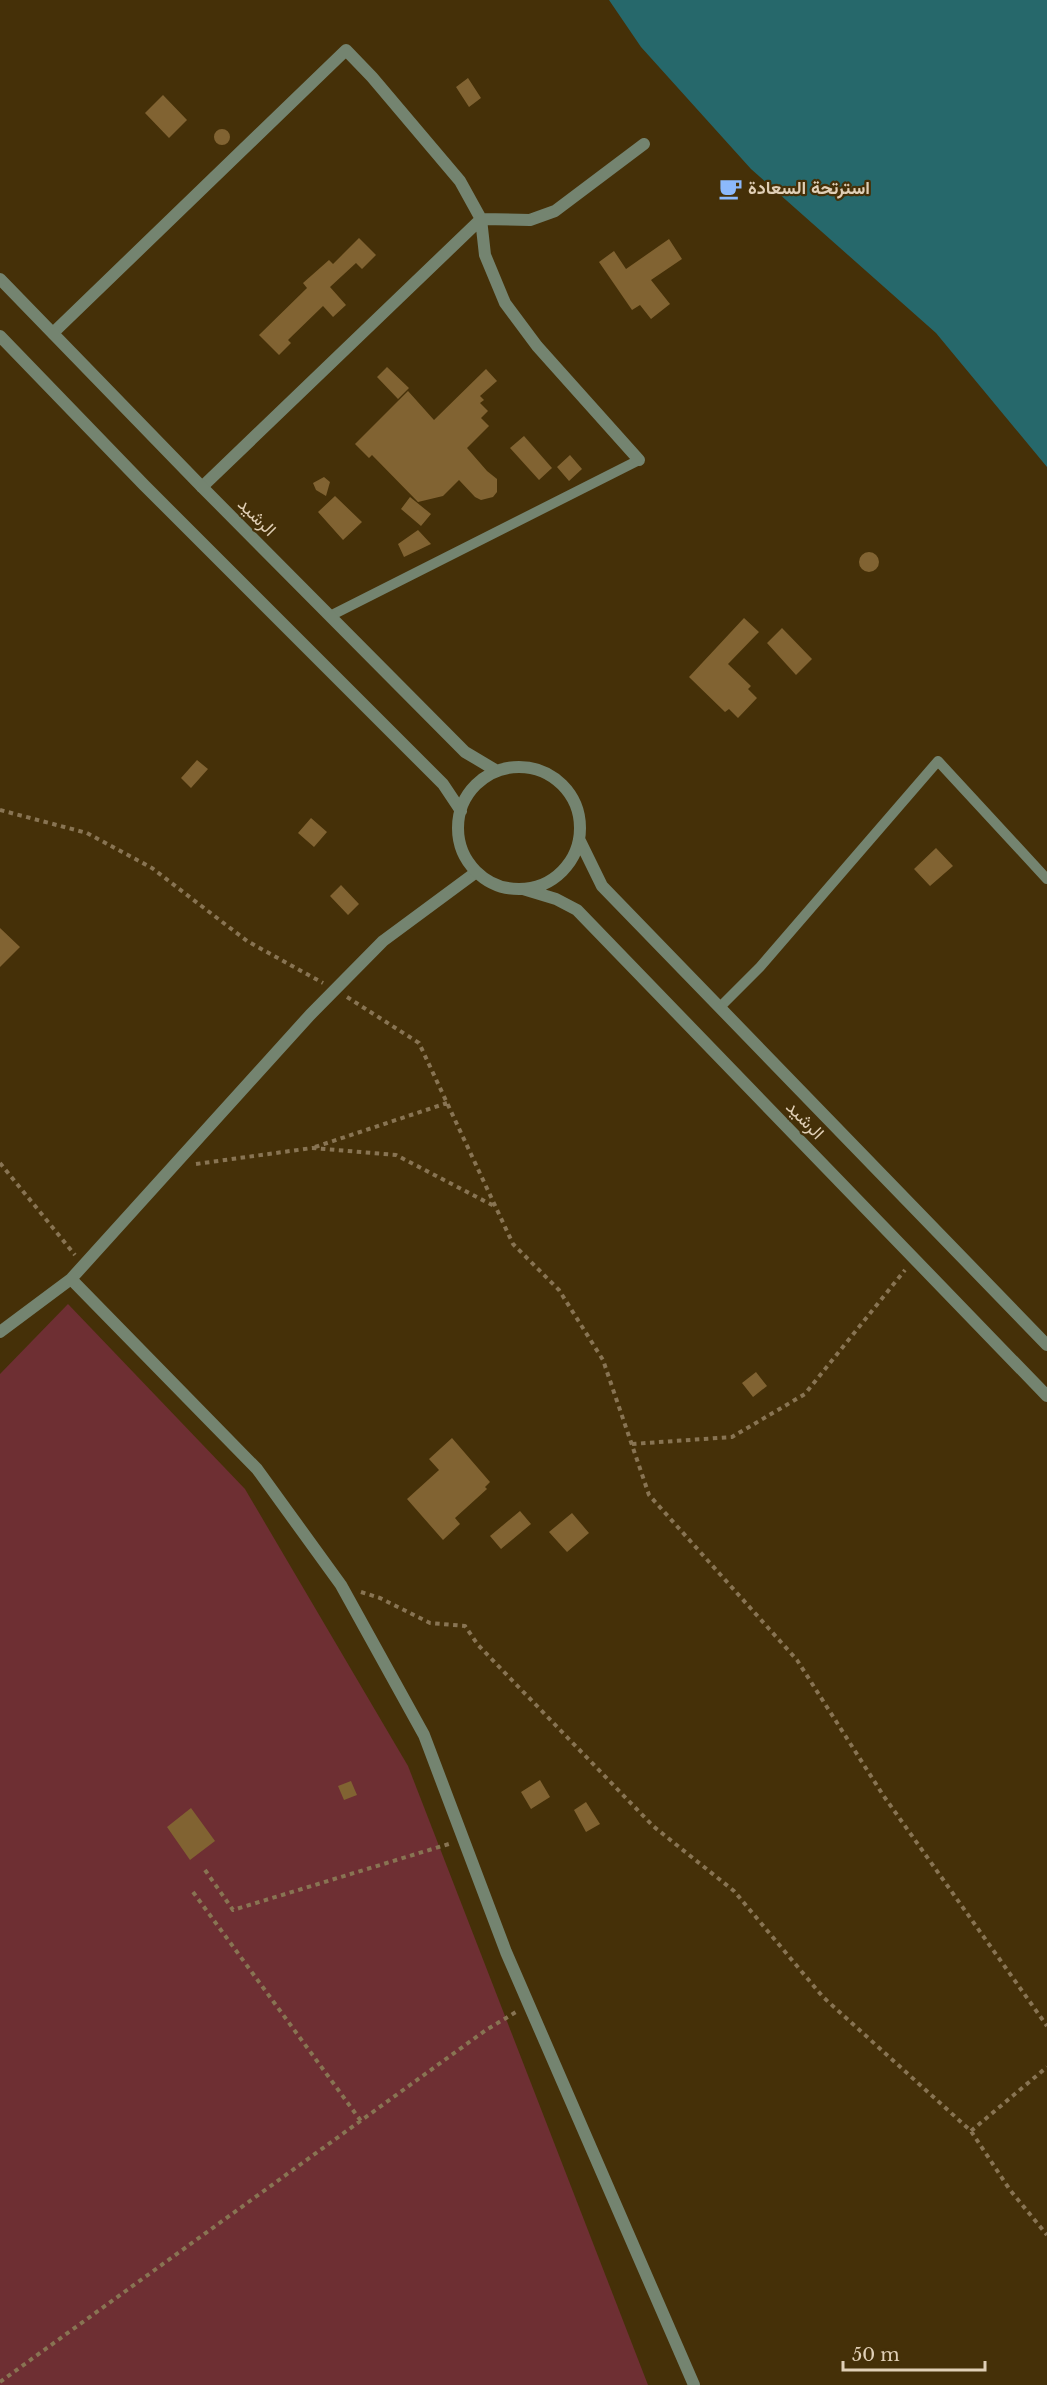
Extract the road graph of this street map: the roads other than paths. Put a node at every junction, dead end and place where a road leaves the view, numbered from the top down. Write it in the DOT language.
graph roads {
  1 [pos="644,144"];
  2 [pos="481,219"];
  3 [pos="0,279"];
  4 [pos="53,333"];
  5 [pos="0,336"];
  6 [pos="639,460"];
  7 [pos="202,487"];
  8 [pos="330,616"];
  9 [pos="496,771"];
  10 [pos="461,811"];
  11 [pos="579,839"];
  12 [pos="475,873"];
  13 [pos="1047,879"];
  14 [pos="523,889"];
  15 [pos="720,1007"];
  16 [pos="71,1279"];
  17 [pos="0,1332"];
  18 [pos="1047,1346"];
  19 [pos="1047,1396"];
  20 [pos="694,2385"];
  1 -- 2 [label="street"];
  2 -- 4 [label="street"];
  2 -- 6 [label="street"];
  2 -- 7 [label="street"];
  3 -- 4 [label="street, الرشيد"];
  4 -- 7 [label="street, الرشيد"];
  5 -- 10 [label="street"];
  6 -- 8 [label="lane"];
  7 -- 8 [label="street, الرشيد"];
  8 -- 9 [label="street, الرشيد"];
  9 -- 10 [label="street"];
  9 -- 11 [label="street"];
  10 -- 12 [label="street"];
  11 -- 14 [label="street"];
  11 -- 15 [label="street, الرشيد"];
  12 -- 14 [label="street"];
  12 -- 16 [label="street"];
  13 -- 15 [label="lane"];
  14 -- 19 [label="street, الرشيد"];
  15 -- 18 [label="street, الرشيد"];
  16 -- 17 [label="street"];
  16 -- 20 [label="street"];
}
